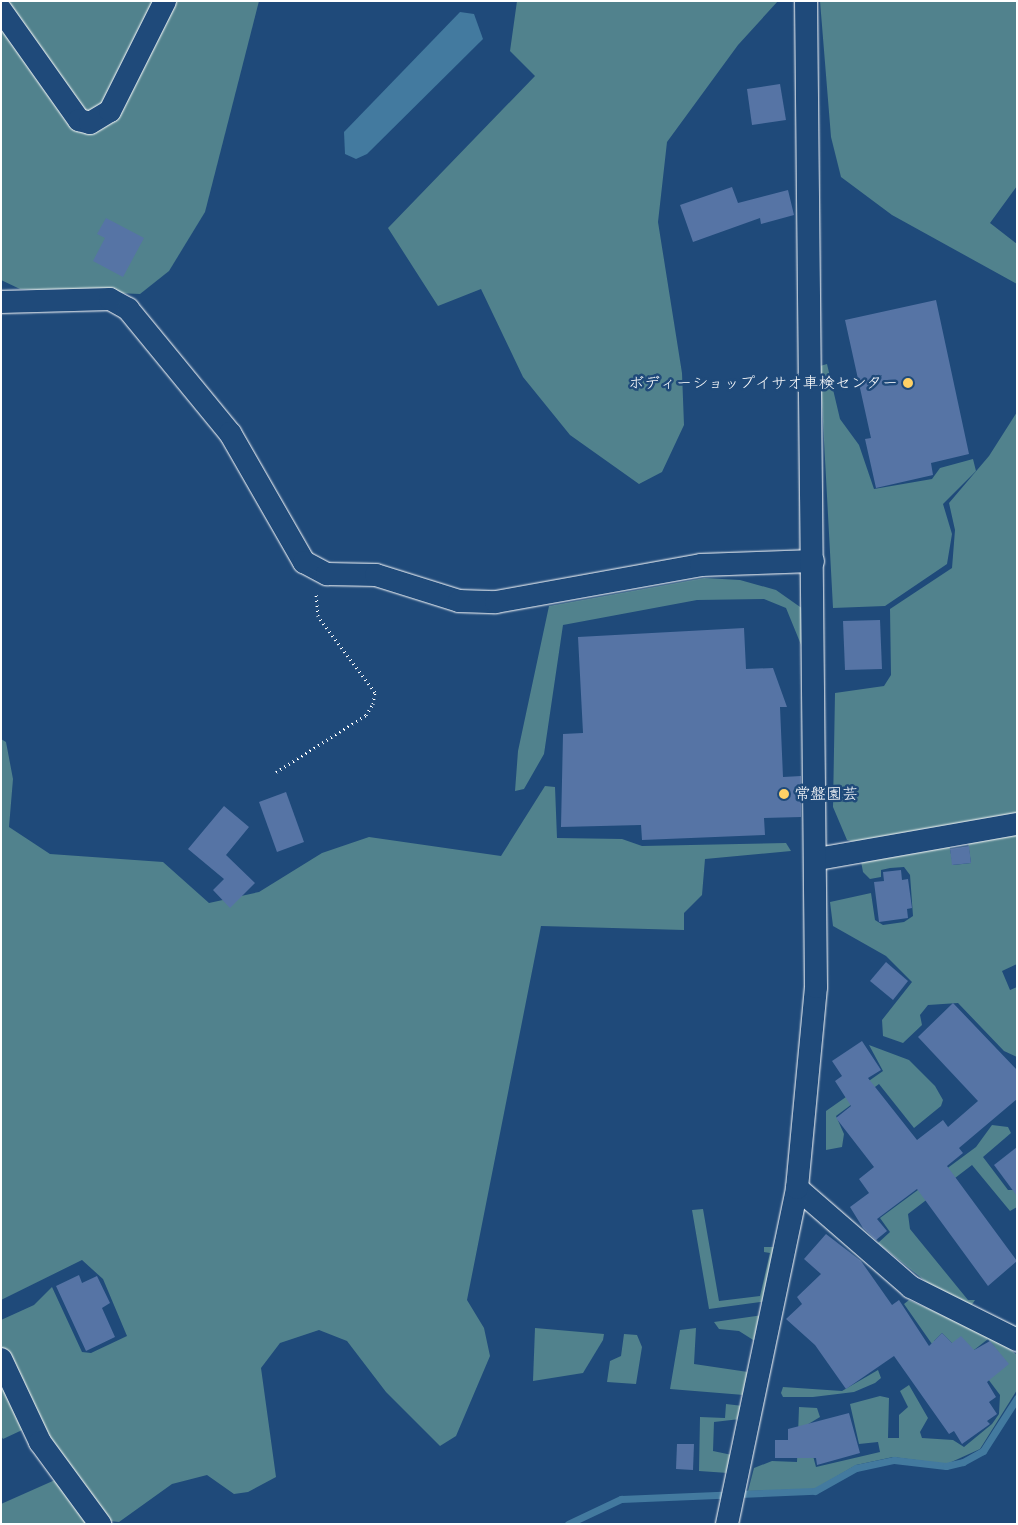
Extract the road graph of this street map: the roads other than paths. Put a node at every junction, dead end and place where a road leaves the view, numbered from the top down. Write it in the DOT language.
graph roads {
  1 [pos="165,1"];
  2 [pos="806,1"];
  3 [pos="1,10"];
  4 [pos="1,302"];
  5 [pos="813,561"];
  6 [pos="1017,824"];
  7 [pos="818,859"];
  8 [pos="797,1188"];
  9 [pos="1017,1340"];
  10 [pos="1,1359"];
  11 [pos="100,1524"];
  12 [pos="727,1524"];
  1 -- 3 [label="street"];
  2 -- 5 [label="street"];
  4 -- 5 [label="street"];
  5 -- 7 [label="street"];
  6 -- 7 [label="street"];
  7 -- 8 [label="street"];
  8 -- 9 [label="street"];
  8 -- 12 [label="street"];
  10 -- 11 [label="street"];
}
